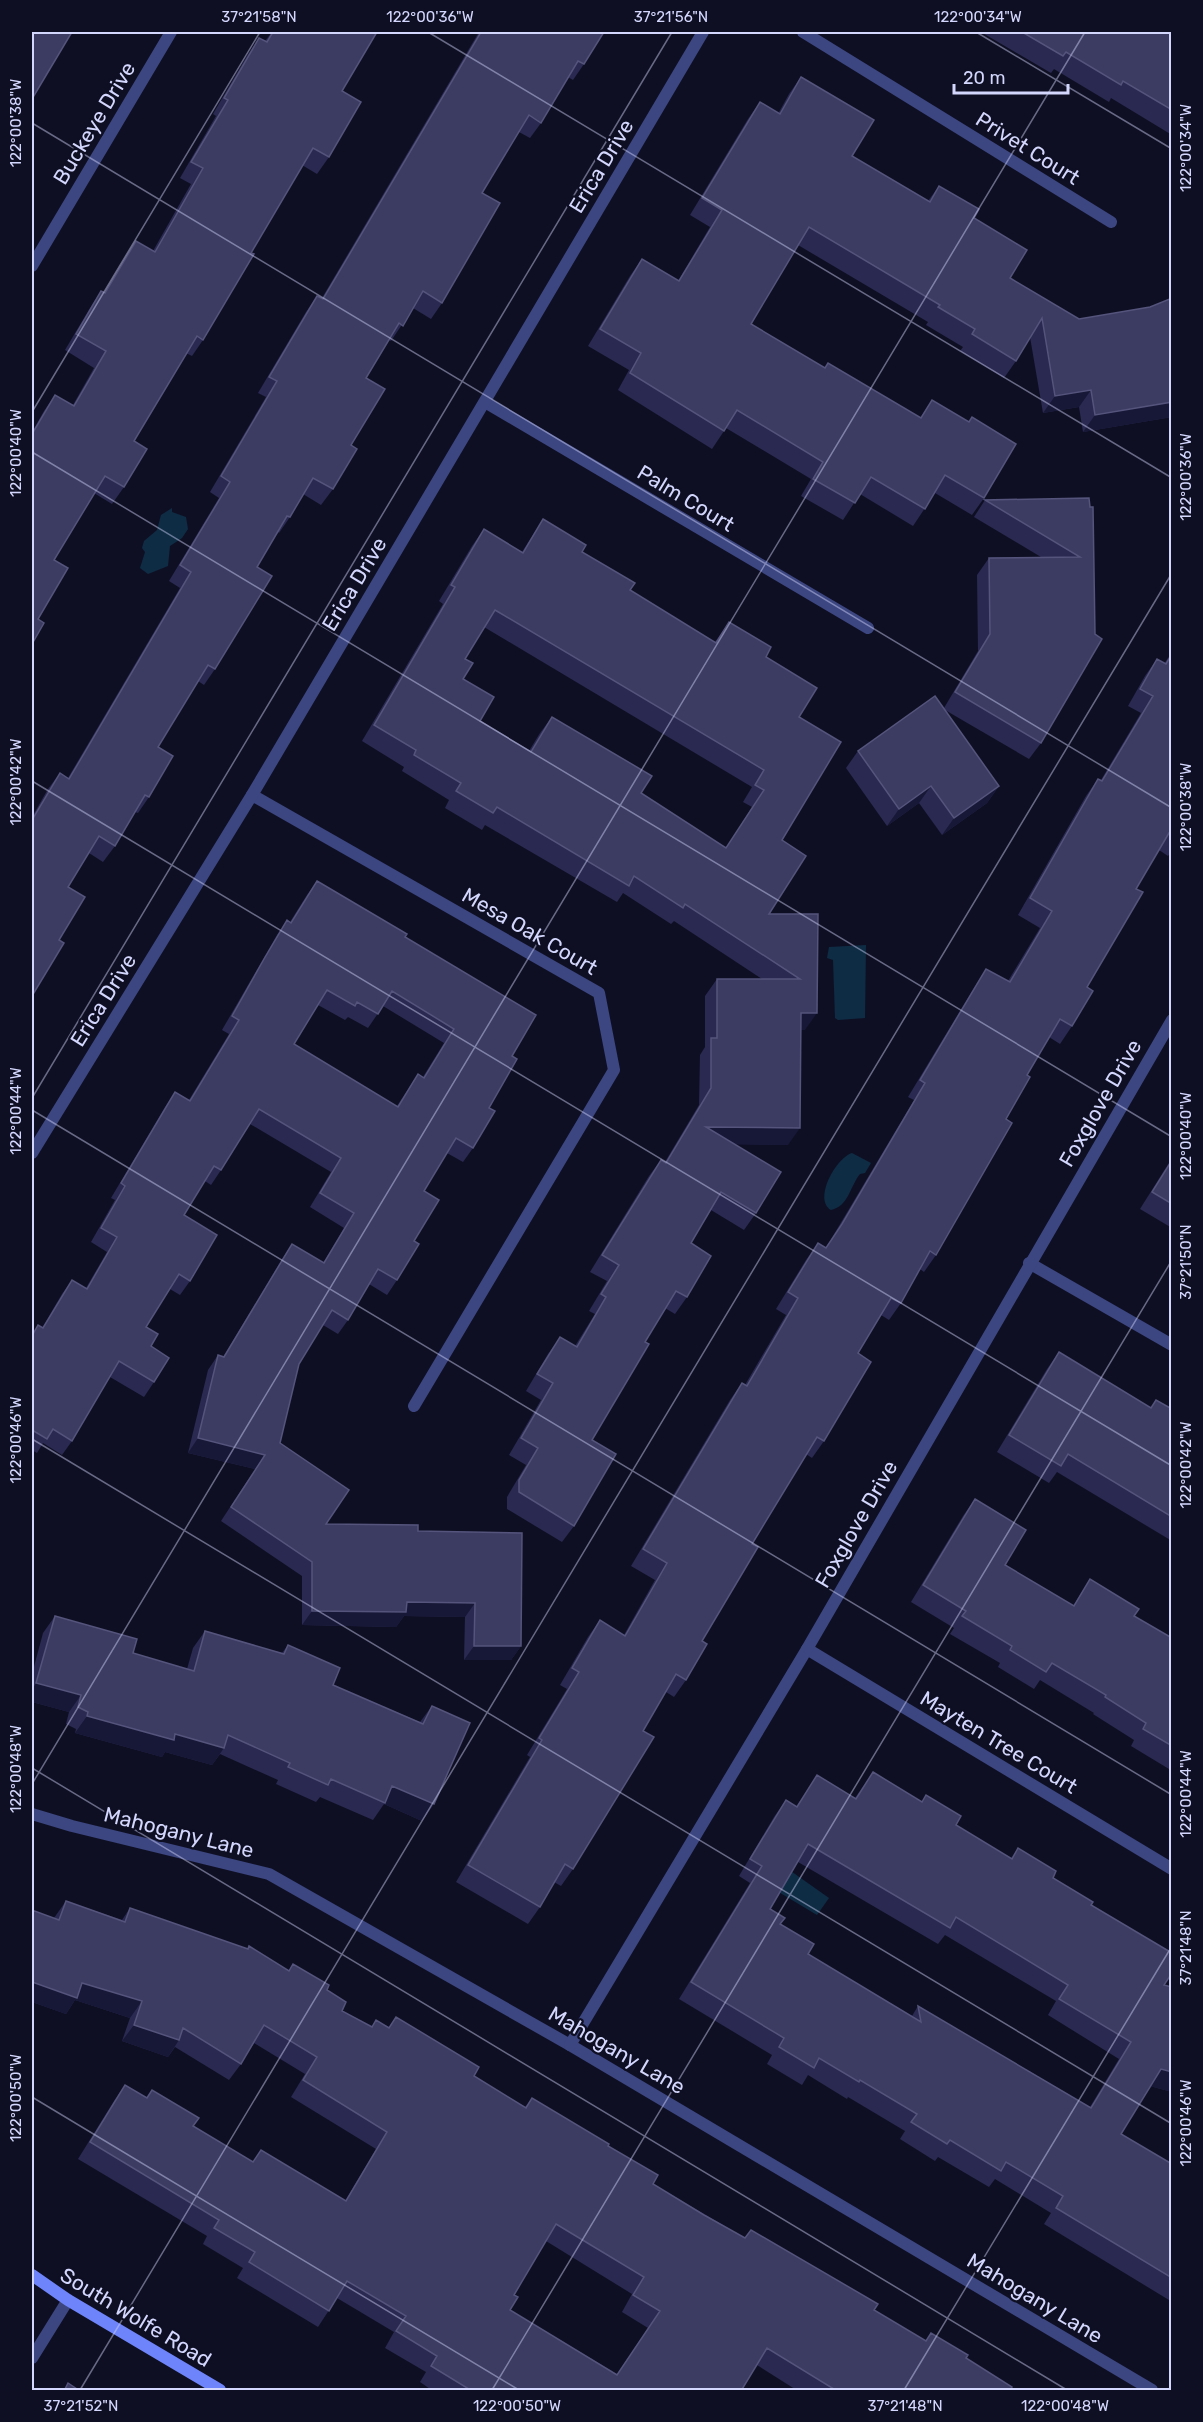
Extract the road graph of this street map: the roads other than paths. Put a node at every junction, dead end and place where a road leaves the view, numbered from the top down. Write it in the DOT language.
graph roads {
  1 [pos="171,32"];
  2 [pos="703,32"];
  3 [pos="803,32"];
  4 [pos="1111,222"];
  5 [pos="32,266"];
  6 [pos="484,402"];
  7 [pos="868,628"];
  8 [pos="252,795"];
  9 [pos="1172,1020"];
  10 [pos="32,1153"];
  11 [pos="1029,1263"];
  12 [pos="1172,1345"];
  13 [pos="414,1406"];
  14 [pos="807,1649"];
  15 [pos="32,1814"];
  16 [pos="1172,1869"];
  17 [pos="570,2045"];
  18 [pos="32,2275"];
  19 [pos="68,2300"];
  20 [pos="32,2358"];
  21 [pos="220,2391"];
  22 [pos="1152,2391"];
  1 -- 5 [label="street, Buckeye Drive"];
  2 -- 6 [label="street, Erica Drive"];
  3 -- 4 [label="street, Privet Court"];
  6 -- 7 [label="street, Palm Court"];
  6 -- 8 [label="street, Erica Drive"];
  8 -- 10 [label="street, Erica Drive"];
  8 -- 13 [label="street, Mesa Oak Court"];
  9 -- 11 [label="street, Foxglove Drive"];
  11 -- 12 [label="street"];
  11 -- 14 [label="street, Foxglove Drive"];
  14 -- 16 [label="street, Mayten Tree Court"];
  14 -- 17 [label="street, Foxglove Drive"];
  15 -- 17 [label="street, Mahogany Lane"];
  17 -- 22 [label="street, Mahogany Lane"];
  18 -- 19 [label="main road, South Wolfe Road"];
  19 -- 20 [label="street"];
  19 -- 21 [label="main road, South Wolfe Road"];
}
